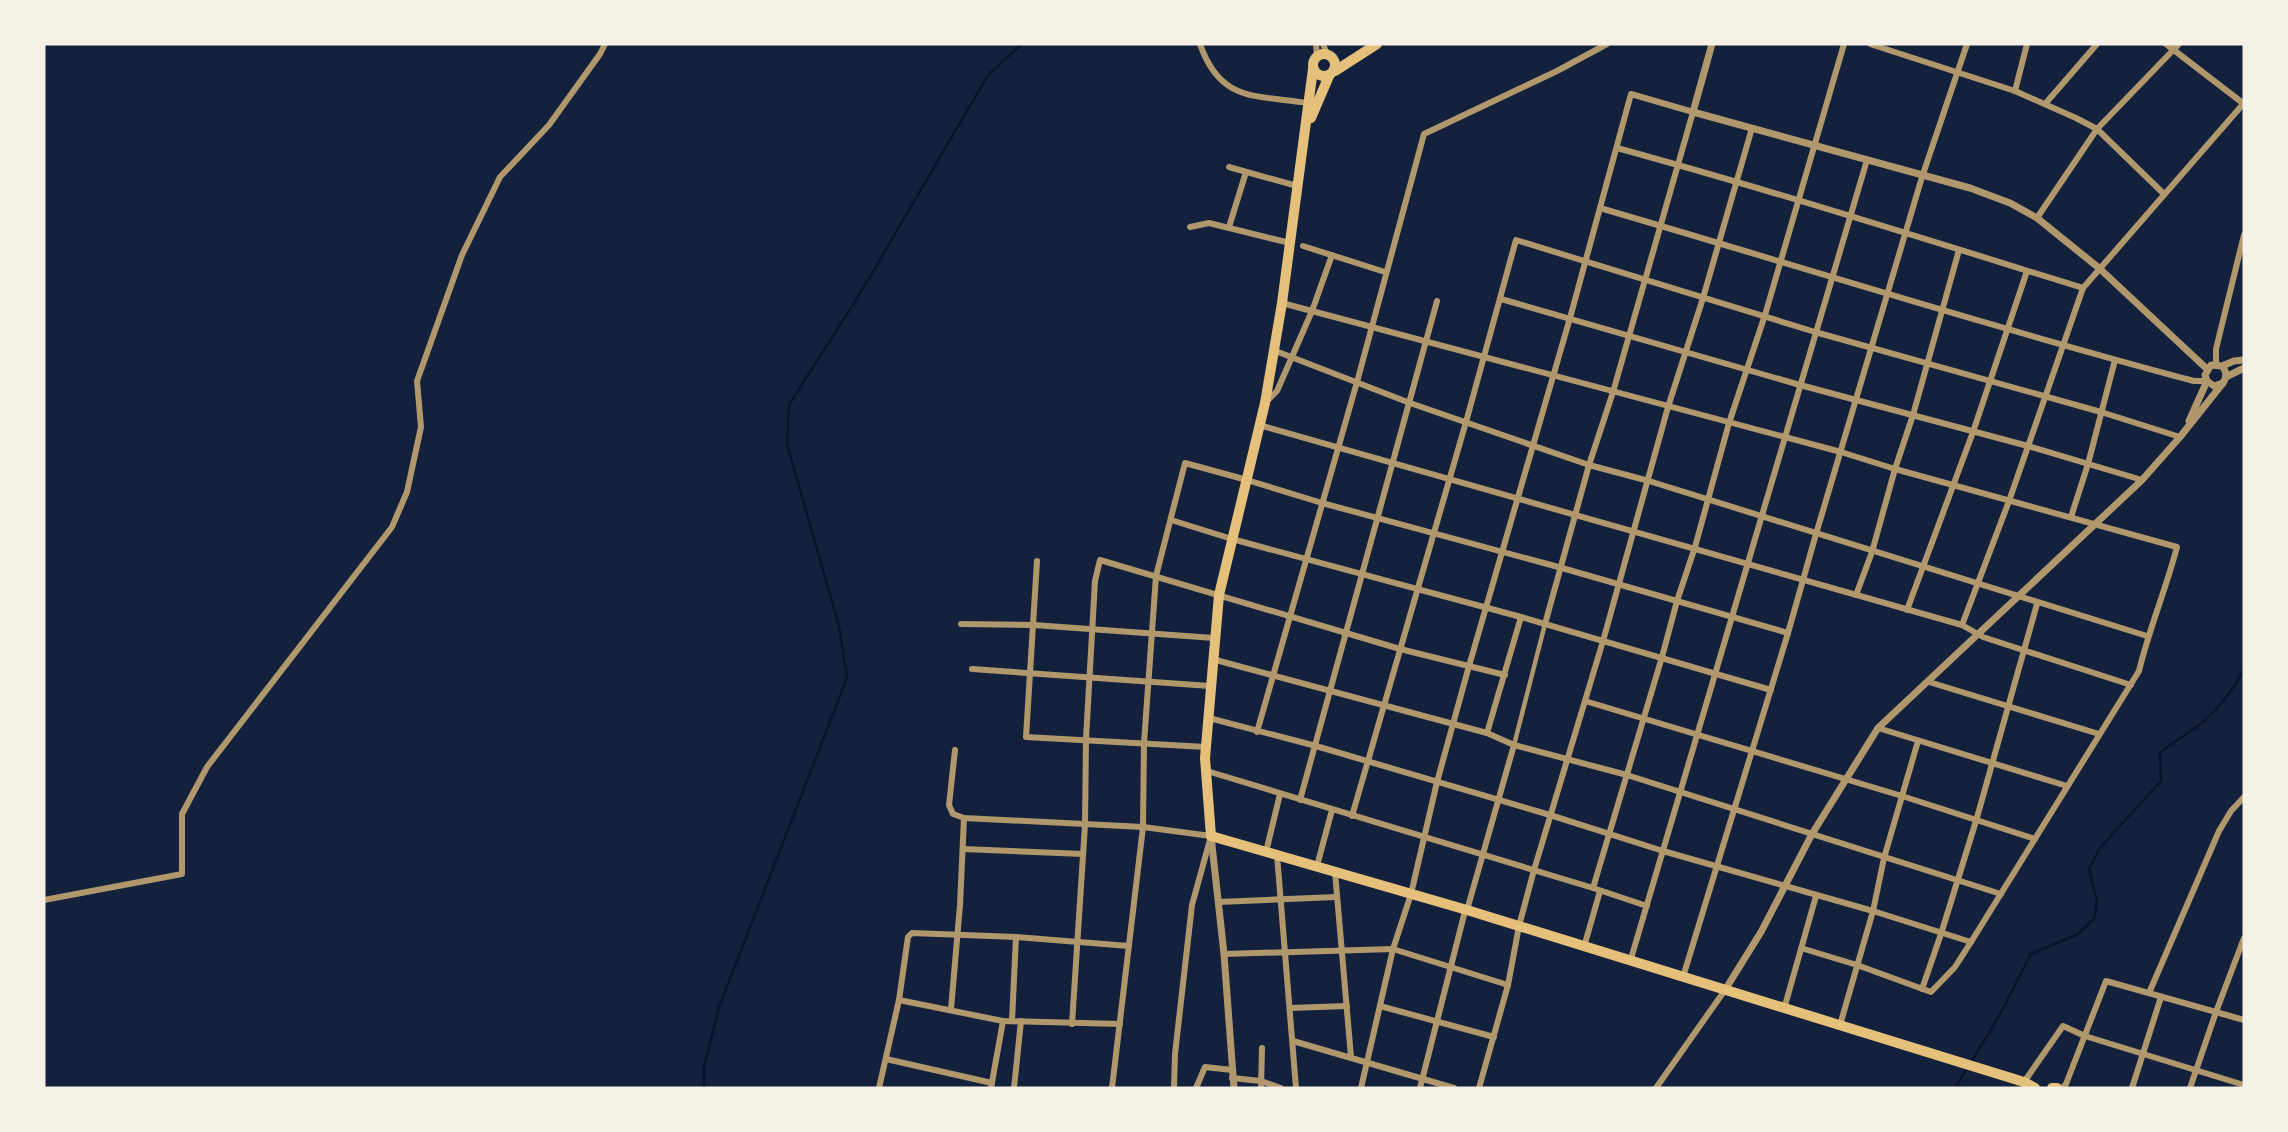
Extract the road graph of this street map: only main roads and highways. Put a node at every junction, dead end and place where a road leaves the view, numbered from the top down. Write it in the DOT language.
graph roads {
  1 [pos="1377,44"];
  2 [pos="1366,50"];
  3 [pos="1325,56"];
  4 [pos="1313,69"];
  5 [pos="1332,73"];
  6 [pos="1303,138"];
  7 [pos="2035,1088"];
  8 [pos="2052,1088"];
  9 [pos="2059,1088"];
  1 -- 2 [label="main road"];
  2 -- 3 [label="main road"];
  2 -- 5 [label="main road"];
  3 -- 4 [label="main road"];
  3 -- 5 [label="main road"];
  4 -- 5 [label="main road"];
  4 -- 6 [label="main road"];
  5 -- 6 [label="main road"];
  6 -- 7 [label="main road"];
  8 -- 9 [label="main road"];
}
